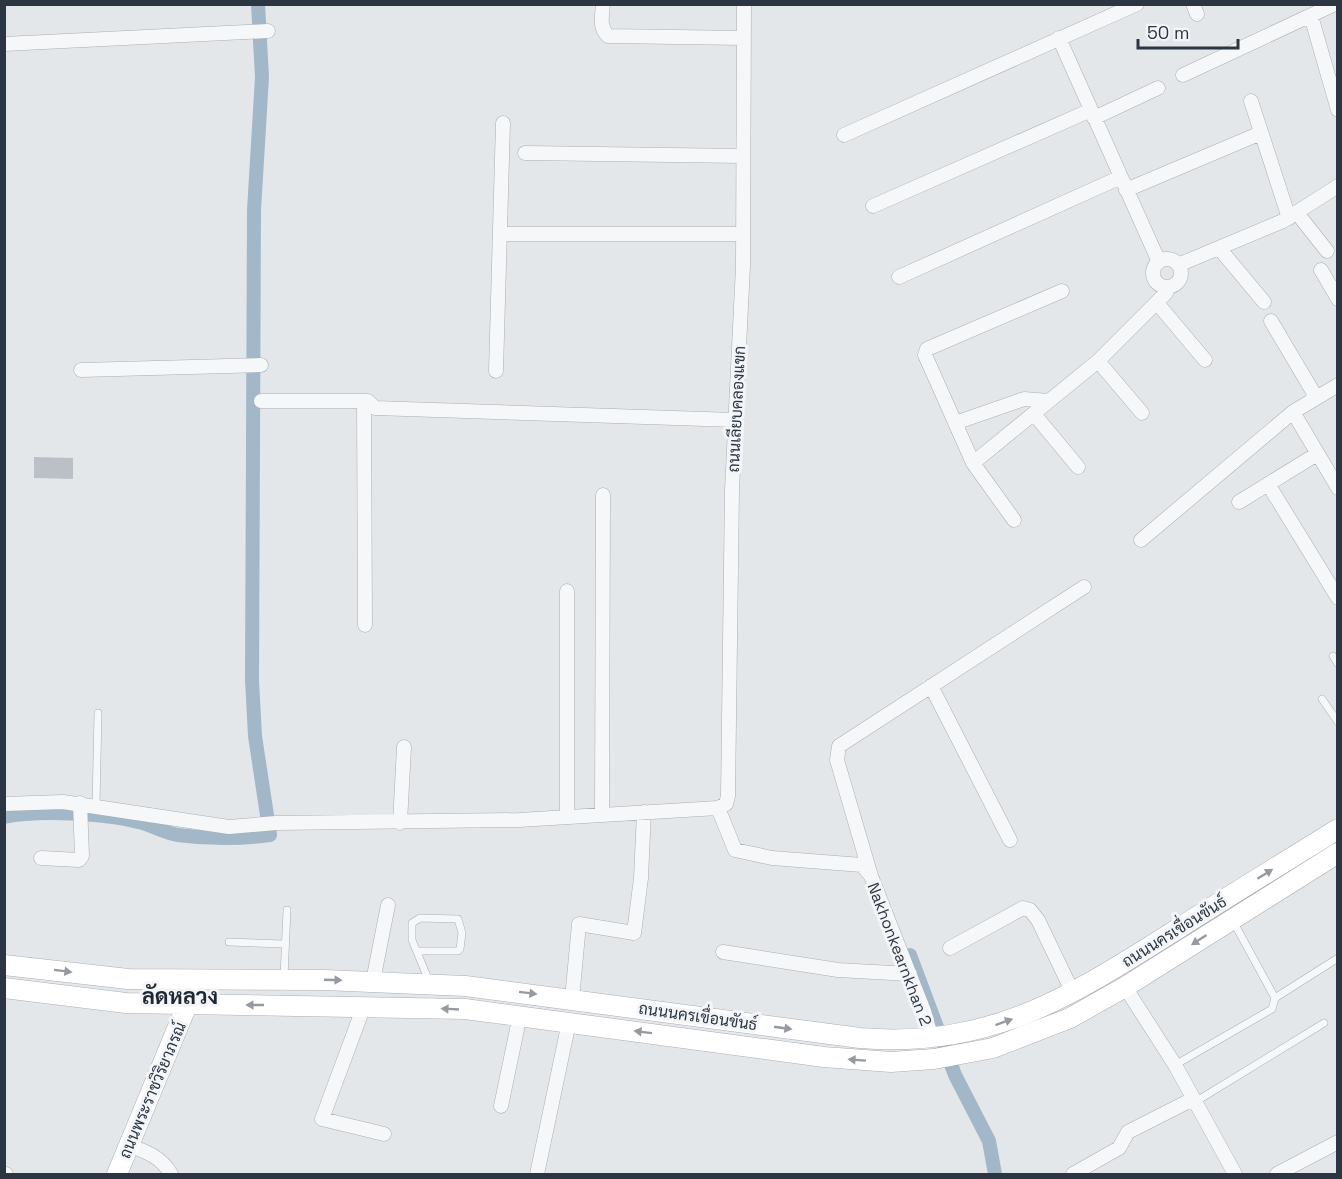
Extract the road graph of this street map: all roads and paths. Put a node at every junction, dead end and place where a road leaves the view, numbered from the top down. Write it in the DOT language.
graph roads {
  1 [pos="603,4"];
  2 [pos="744,4"];
  3 [pos="1137,4"];
  4 [pos="1335,4"];
  5 [pos="1311,16"];
  6 [pos="261,31"];
  7 [pos="744,38"];
  8 [pos="1059,38"];
  9 [pos="4,44"];
  10 [pos="1183,75"];
  11 [pos="1158,88"];
  12 [pos="1251,101"];
  13 [pos="1336,102"];
  14 [pos="1093,114"];
  15 [pos="503,123"];
  16 [pos="1261,133"];
  17 [pos="844,135"];
  18 [pos="525,153"];
  19 [pos="743,156"];
  20 [pos="1124,183"];
  21 [pos="1338,186"];
  22 [pos="873,206"];
  23 [pos="1293,215"];
  24 [pos="501,234"];
  25 [pos="743,234"];
  26 [pos="1219,248"];
  27 [pos="1327,251"];
  28 [pos="1159,262"];
  29 [pos="1178,265"];
  30 [pos="1321,270"];
  31 [pos="899,277"];
  32 [pos="1168,287"];
  33 [pos="1062,291"];
  34 [pos="1338,298"];
  35 [pos="1264,302"];
  36 [pos="1157,303"];
  37 [pos="1271,321"];
  38 [pos="1205,360"];
  39 [pos="1098,361"];
  40 [pos="255,365"];
  41 [pos="81,370"];
  42 [pos="496,371"];
  43 [pos="1338,385"];
  44 [pos="1316,397"];
  45 [pos="261,401"];
  46 [pos="364,401"];
  47 [pos="1049,401"];
  48 [pos="1293,412"];
  49 [pos="1142,413"];
  50 [pos="1034,414"];
  51 [pos="735,420"];
  52 [pos="955,423"];
  53 [pos="1317,454"];
  54 [pos="973,463"];
  55 [pos="1078,467"];
  56 [pos="1268,484"];
  57 [pos="1338,488"];
  58 [pos="603,495"];
  59 [pos="1239,502"];
  60 [pos="1014,520"];
  61 [pos="1141,540"];
  62 [pos="1084,587"];
  63 [pos="567,591"];
  64 [pos="1338,598"];
  65 [pos="365,624"];
  66 [pos="1333,656"];
  67 [pos="1338,664"];
  68 [pos="931,686"];
  69 [pos="1322,699"];
  70 [pos="98,713"];
  71 [pos="1338,722"];
  72 [pos="404,747"];
  73 [pos="4,804"];
  74 [pos="96,805"];
  75 [pos="718,808"];
  76 [pos="644,812"];
  77 [pos="80,813"];
  78 [pos="602,814"];
  79 [pos="567,817"];
  80 [pos="400,823"];
  81 [pos="1338,829"];
  82 [pos="1010,840"];
  83 [pos="1338,853"];
  84 [pos="41,858"];
  85 [pos="871,876"];
  86 [pos="1241,889"];
  87 [pos="388,905"];
  88 [pos="1252,906"];
  89 [pos="287,910"];
  90 [pos="1232,919"];
  91 [pos="229,942"];
  92 [pos="284,944"];
  93 [pos="950,948"];
  94 [pos="417,951"];
  95 [pos="723,952"];
  96 [pos="1338,958"];
  97 [pos="4,965"];
  98 [pos="909,974"];
  99 [pos="284,980"];
  100 [pos="191,981"];
  101 [pos="373,981"];
  102 [pos="429,984"];
  103 [pos="1125,987"];
  104 [pos="4,988"];
  105 [pos="1073,993"];
  106 [pos="1275,998"];
  107 [pos="572,999"];
  108 [pos="187,1005"];
  109 [pos="284,1005"];
  110 [pos="364,1006"];
  111 [pos="686,1014"];
  112 [pos="519,1015"];
  113 [pos="569,1022"];
  114 [pos="1323,1023"];
  115 [pos="683,1037"];
  116 [pos="940,1038"];
  117 [pos="1175,1065"];
  118 [pos="1194,1101"];
  119 [pos="501,1106"];
  120 [pos="384,1134"];
  121 [pos="1338,1142"];
  122 [pos="129,1145"];
  123 [pos="117,1174"];
  124 [pos="171,1174"];
  125 [pos="537,1174"];
  126 [pos="1073,1174"];
  127 [pos="1235,1174"];
  128 [pos="1277,1174"];
  1 -- 7 [label="street"];
  2 -- 7 [label="street, ถนนเลียบคลองแขก"];
  3 -- 8 [label="street"];
  4 -- 5 [label="street"];
  5 -- 10 [label="street"];
  5 -- 13 [label="street"];
  6 -- 9 [label="street"];
  7 -- 19 [label="street, ถนนเลียบคลองแขก"];
  8 -- 14 [label="street"];
  8 -- 17 [label="street"];
  11 -- 14 [label="street"];
  12 -- 16 [label="street"];
  14 -- 20 [label="street"];
  14 -- 22 [label="street"];
  15 -- 24 [label="street"];
  16 -- 20 [label="street"];
  16 -- 23 [label="street"];
  18 -- 19 [label="street"];
  19 -- 25 [label="street, ถนนเลียบคลองแขก"];
  20 -- 28 [label="street"];
  20 -- 31 [label="street"];
  21 -- 23 [label="street"];
  23 -- 26 [label="street"];
  23 -- 27 [label="street"];
  24 -- 25 [label="street"];
  24 -- 42 [label="street"];
  25 -- 51 [label="street, ถนนเลียบคลองแขก"];
  26 -- 29 [label="street"];
  26 -- 35 [label="street"];
  28 -- 29 [label="street"];
  28 -- 32 [label="street"];
  29 -- 32 [label="street"];
  30 -- 34 [label="street"];
  32 -- 36 [label="street"];
  33 -- 52 [label="street"];
  36 -- 38 [label="street"];
  36 -- 39 [label="street"];
  37 -- 44 [label="street"];
  39 -- 47 [label="street"];
  39 -- 49 [label="street"];
  40 -- 41 [label="street"];
  43 -- 44 [label="street"];
  44 -- 48 [label="street"];
  45 -- 46 [label="street"];
  46 -- 51 [label="street"];
  46 -- 65 [label="street"];
  47 -- 50 [label="street"];
  47 -- 52 [label="street"];
  48 -- 53 [label="street"];
  48 -- 61 [label="street"];
  50 -- 54 [label="street"];
  50 -- 55 [label="street"];
  51 -- 75 [label="street, ถนนเลียบคลองแขก"];
  52 -- 54 [label="street"];
  53 -- 56 [label="street"];
  53 -- 57 [label="street"];
  54 -- 60 [label="street"];
  56 -- 59 [label="street"];
  56 -- 64 [label="street"];
  58 -- 78 [label="street"];
  62 -- 68 [label="street"];
  63 -- 79 [label="street"];
  66 -- 67 [label="lane"];
  68 -- 82 [label="street"];
  68 -- 85 [label="street"];
  69 -- 71 [label="lane"];
  70 -- 74 [label="lane"];
  72 -- 80 [label="street"];
  73 -- 77 [label="street"];
  74 -- 77 [label="street"];
  74 -- 80 [label="street"];
  75 -- 76 [label="street"];
  75 -- 85 [label="street, Nakhonkearnkhan 2"];
  76 -- 78 [label="street"];
  76 -- 107 [label="street"];
  77 -- 84 [label="street"];
  78 -- 79 [label="street"];
  79 -- 80 [label="street"];
  86 -- 81 [label="main road, ถนนนครเขื่อนขันธ์, one-way"];
  83 -- 88 [label="main road, ถนนนครเขื่อนขันธ์"];
  85 -- 98 [label="street, Nakhonkearnkhan 2"];
  86 -- 88 [label="main road"];
  86 -- 105 [label="main road, ถนนนครเขื่อนขันธ์"];
  87 -- 101 [label="street"];
  88 -- 90 [label="main road, ถนนนครเขื่อนขันธ์"];
  89 -- 92 [label="lane"];
  90 -- 103 [label="main road, ถนนนครเขื่อนขันธ์, one-way"];
  90 -- 106 [label="lane"];
  91 -- 92 [label="lane"];
  92 -- 99 [label="lane"];
  93 -- 105 [label="street"];
  94 -- 94 [label="lane"];
  94 -- 102 [label="lane"];
  95 -- 98 [label="street"];
  96 -- 106 [label="lane"];
  97 -- 100 [label="main road, ถนนนครเขื่อนขันธ์, one-way"];
  98 -- 116 [label="street, Nakhonkearnkhan 2"];
  99 -- 100 [label="main road, ถนนนครเขื่อนขันธ์"];
  99 -- 101 [label="main road, ถนนนครเขื่อนขันธ์, one-way"];
  99 -- 109 [label="main road"];
  100 -- 108 [label="main road, ถนนพระราชวิริยาภรณ์"];
  101 -- 102 [label="main road, ถนนนครเขื่อนขันธ์"];
  102 -- 107 [label="main road, ถนนนครเขื่อนขันธ์, one-way"];
  103 -- 115 [label="main road, ถนนนครเขื่อนขันธ์, one-way"];
  103 -- 117 [label="street"];
  104 -- 108 [label="main road, ถนนนครเขื่อนขันธ์"];
  116 -- 105 [label="main road, ถนนนครเขื่อนขันธ์, one-way"];
  106 -- 117 [label="lane"];
  107 -- 111 [label="main road, ถนนนครเขื่อนขันธ์"];
  109 -- 108 [label="main road, ถนนนครเขื่อนขันธ์, one-way"];
  108 -- 122 [label="main road, ถนนพระราชวิริยาภรณ์"];
  109 -- 110 [label="main road, ถนนนครเขื่อนขันธ์"];
  112 -- 110 [label="main road, ถนนนครเขื่อนขันธ์, one-way"];
  110 -- 120 [label="street"];
  111 -- 115 [label="main road"];
  111 -- 116 [label="main road, ถนนนครเขื่อนขันธ์, one-way"];
  112 -- 113 [label="main road, ถนนนครเขื่อนขันธ์"];
  112 -- 119 [label="street"];
  115 -- 113 [label="main road, ถนนนครเขื่อนขันธ์, one-way"];
  113 -- 125 [label="street"];
  114 -- 118 [label="lane"];
  117 -- 118 [label="street"];
  118 -- 126 [label="street"];
  118 -- 127 [label="street"];
  121 -- 128 [label="street"];
  122 -- 123 [label="main road, ถนนพระราชวิริยาภรณ์"];
  122 -- 124 [label="street"];
}
